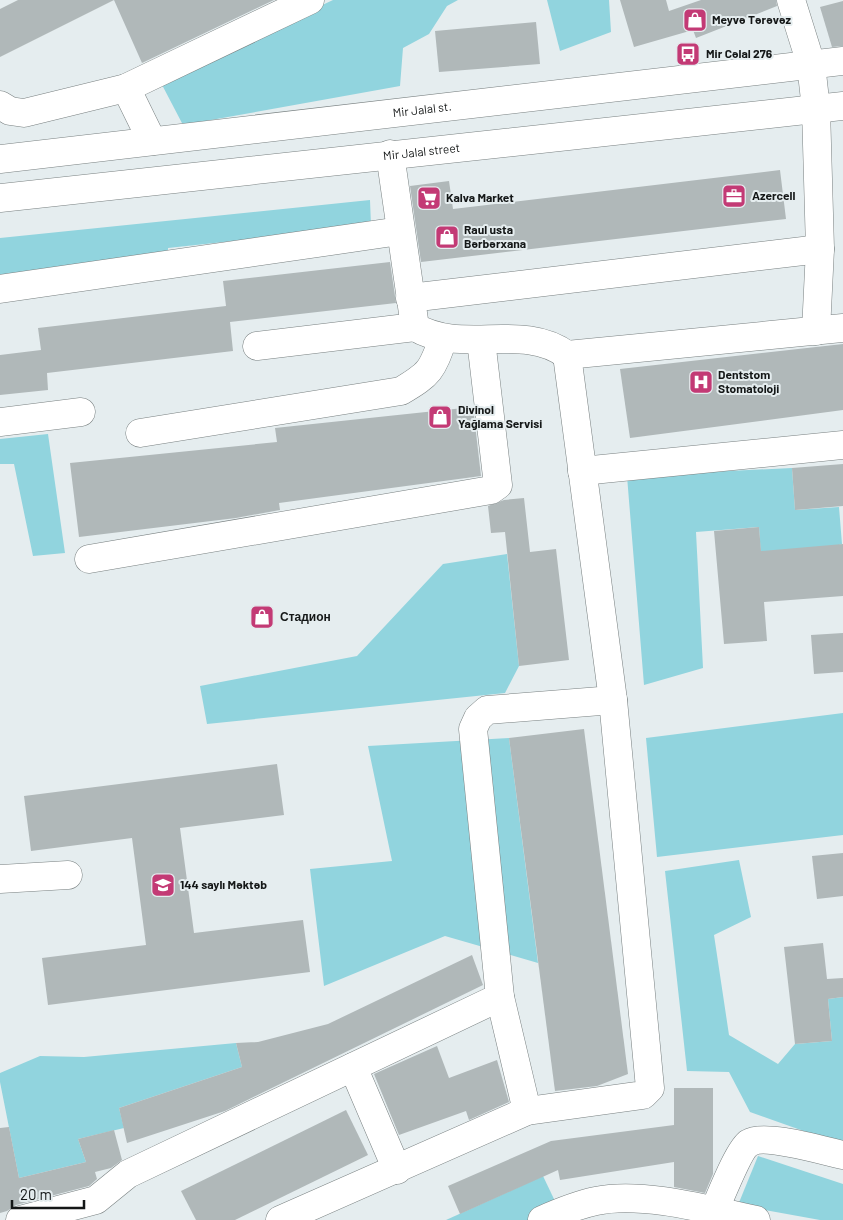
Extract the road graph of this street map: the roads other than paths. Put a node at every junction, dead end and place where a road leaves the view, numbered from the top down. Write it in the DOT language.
graph roads {
  1 [pos="310,0"];
  2 [pos="791,0"];
  3 [pos="843,61"];
  4 [pos="811,64"];
  5 [pos="126,88"];
  6 [pos="0,105"];
  7 [pos="843,106"];
  8 [pos="816,109"];
  9 [pos="152,141"];
  10 [pos="390,154"];
  11 [pos="0,158"];
  12 [pos="0,198"];
  13 [pos="400,231"];
  14 [pos="820,249"];
  15 [pos="0,289"];
  16 [pos="410,298"];
  17 [pos="415,327"];
  18 [pos="843,328"];
  19 [pos="816,331"];
  20 [pos="443,339"];
  21 [pos="482,340"];
  22 [pos="257,346"];
  23 [pos="567,355"];
  24 [pos="81,412"];
  25 [pos="0,422"];
  26 [pos="140,433"];
  27 [pos="843,445"];
  28 [pos="582,471"];
  29 [pos="89,559"];
  30 [pos="613,700"];
  31 [pos="68,875"];
  32 [pos="0,879"];
  33 [pos="500,997"];
  34 [pos="353,1067"];
  35 [pos="527,1111"];
  36 [pos="843,1155"];
  37 [pos="397,1170"];
  38 [pos="101,1210"];
  39 [pos="714,1211"];
  40 [pos="20,1220"];
  41 [pos="280,1220"];
  42 [pos="542,1220"];
  43 [pos="756,1220"];
  1 -- 5 [label="street"];
  2 -- 4 [label="street"];
  3 -- 4 [label="street, Mir Jalal st."];
  4 -- 8 [label="street"];
  4 -- 9 [label="street, Mir Jalal st."];
  5 -- 6 [label="street"];
  5 -- 9 [label="street"];
  7 -- 8 [label="street, Mir Jalal street"];
  8 -- 10 [label="street, Mir Jalal street"];
  8 -- 14 [label="street"];
  9 -- 11 [label="street, Mir Jalal st."];
  10 -- 12 [label="street, Mir Jalal street"];
  10 -- 13 [label="street"];
  13 -- 15 [label="street"];
  13 -- 16 [label="street"];
  14 -- 16 [label="street"];
  14 -- 19 [label="street"];
  16 -- 17 [label="street"];
  17 -- 20 [label="street"];
  17 -- 22 [label="street"];
  18 -- 19 [label="street"];
  19 -- 23 [label="street"];
  20 -- 21 [label="street"];
  20 -- 26 [label="street"];
  21 -- 23 [label="street"];
  21 -- 29 [label="street"];
  23 -- 28 [label="street"];
  24 -- 25 [label="street"];
  27 -- 28 [label="street"];
  28 -- 30 [label="street"];
  30 -- 33 [label="street"];
  30 -- 35 [label="street"];
  31 -- 32 [label="street"];
  33 -- 34 [label="street"];
  33 -- 35 [label="street"];
  34 -- 37 [label="street"];
  34 -- 38 [label="street"];
  35 -- 37 [label="street"];
  36 -- 39 [label="street"];
  37 -- 41 [label="street"];
  38 -- 40 [label="street"];
  39 -- 42 [label="street"];
  39 -- 43 [label="street"];
}
